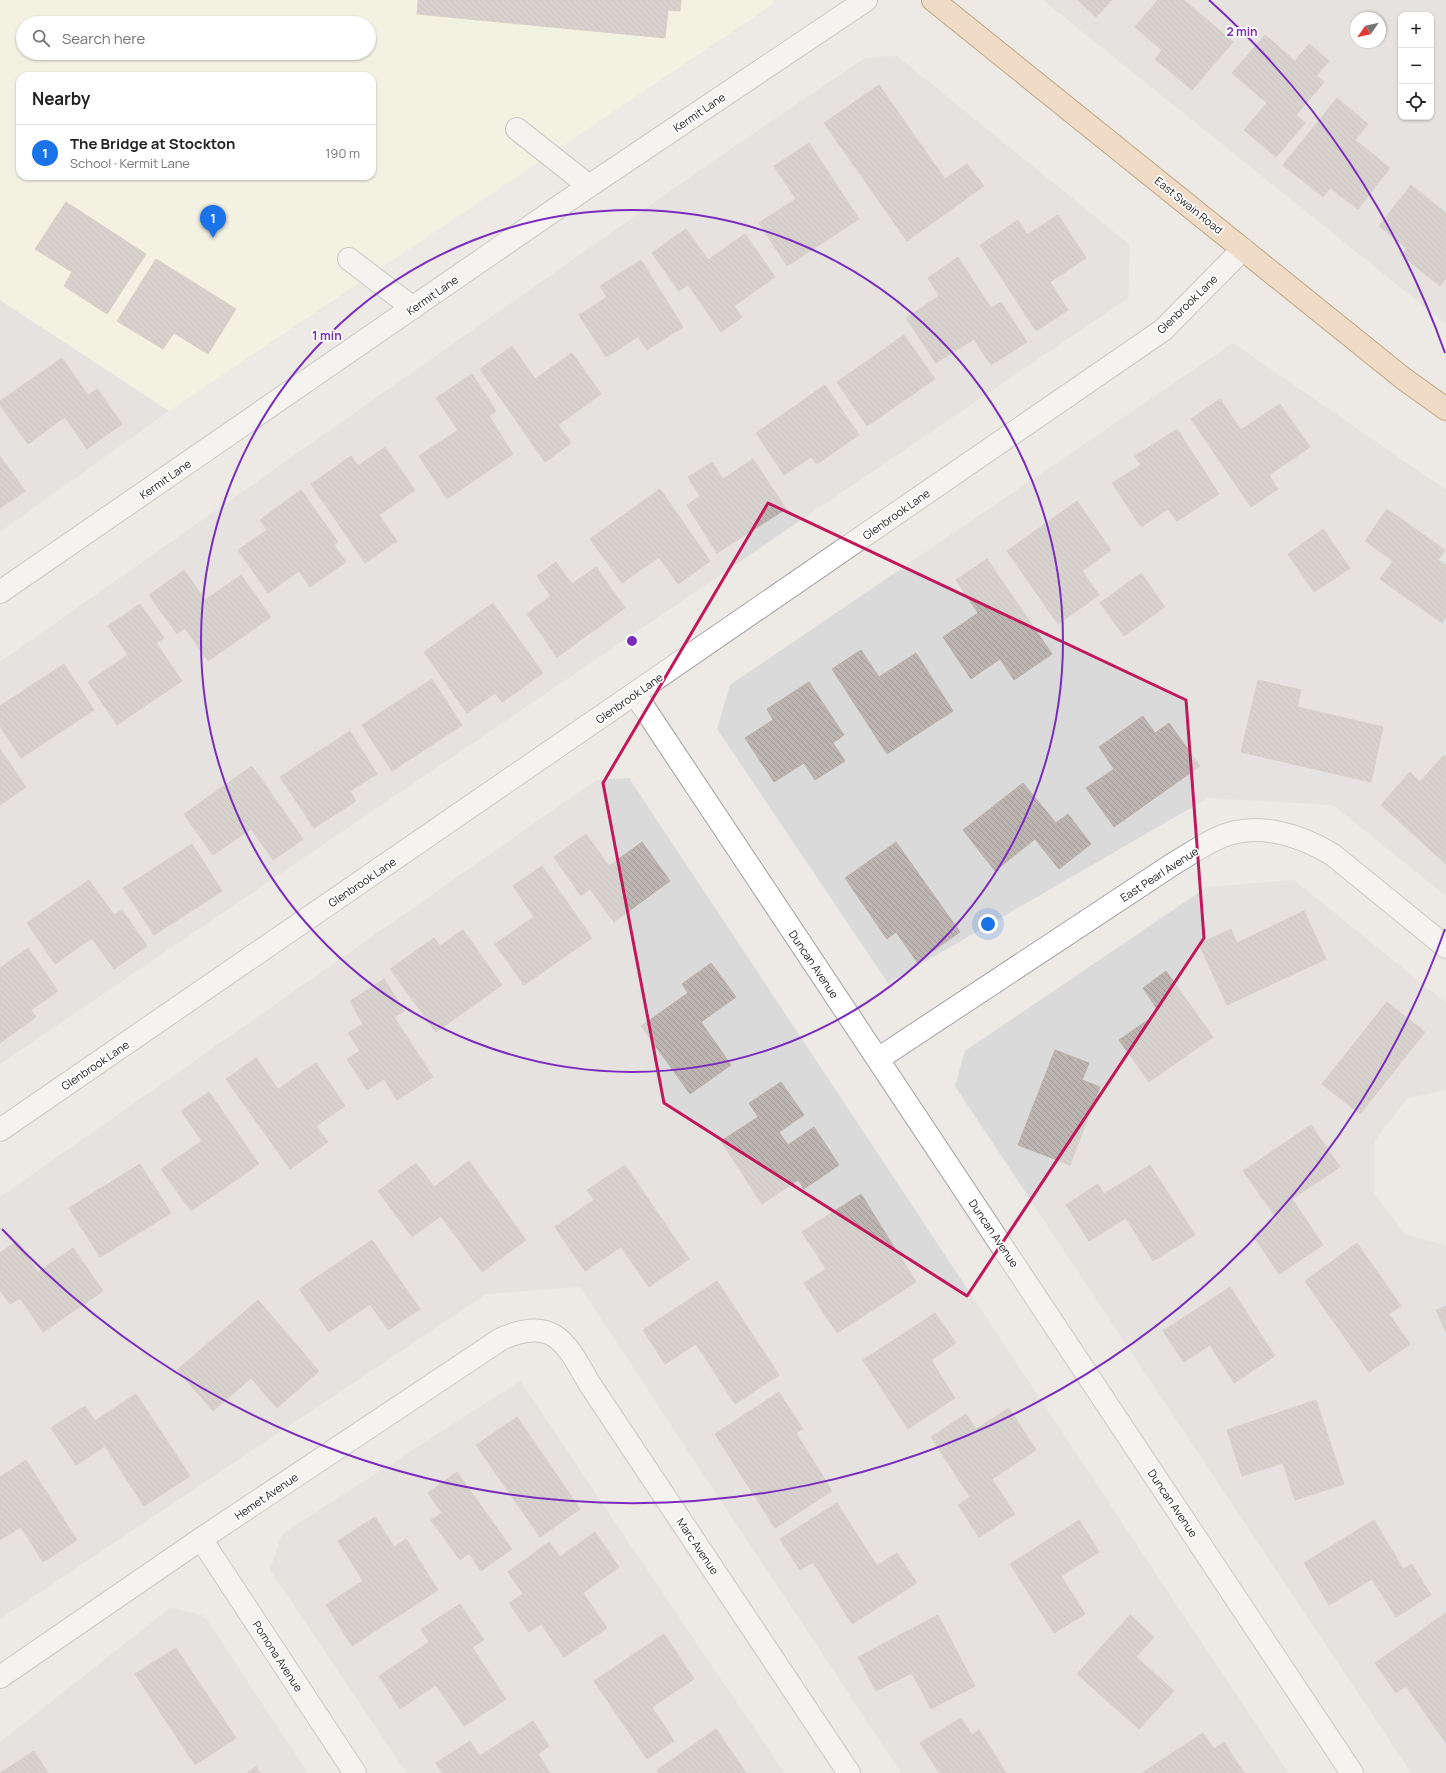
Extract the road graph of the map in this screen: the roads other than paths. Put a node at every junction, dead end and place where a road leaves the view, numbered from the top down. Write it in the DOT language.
graph roads {
  1 [pos="866,0"];
  2 [pos="933,0"];
  3 [pos="517,129"];
  4 [pos="589,186"];
  5 [pos="1243,249"];
  6 [pos="349,259"];
  7 [pos="413,308"];
  8 [pos="1446,409"];
  9 [pos="0,592"];
  10 [pos="635,694"];
  11 [pos="1446,947"];
  12 [pos="878,1059"];
  13 [pos="0,1130"];
  14 [pos="539,1330"];
  15 [pos="202,1539"];
  16 [pos="0,1677"];
  17 [pos="355,1773"];
  18 [pos="848,1773"];
  19 [pos="1352,1773"];
  1 -- 4 [label="street, Kermit Lane"];
  2 -- 5 [label="main road, East Swain Road"];
  3 -- 4 [label="street"];
  4 -- 7 [label="street, Kermit Lane"];
  5 -- 8 [label="main road, East Swain Road"];
  5 -- 10 [label="street, Glenbrook Lane"];
  6 -- 7 [label="street"];
  7 -- 9 [label="street, Kermit Lane"];
  10 -- 12 [label="street, Duncan Avenue"];
  10 -- 13 [label="street, Glenbrook Lane"];
  11 -- 12 [label="street, East Pearl Avenue"];
  12 -- 19 [label="street, Duncan Avenue"];
  14 -- 15 [label="street, Hemet Avenue"];
  14 -- 18 [label="street, Marc Avenue"];
  15 -- 16 [label="street, Hemet Avenue"];
  15 -- 17 [label="street, Pomona Avenue"];
}
